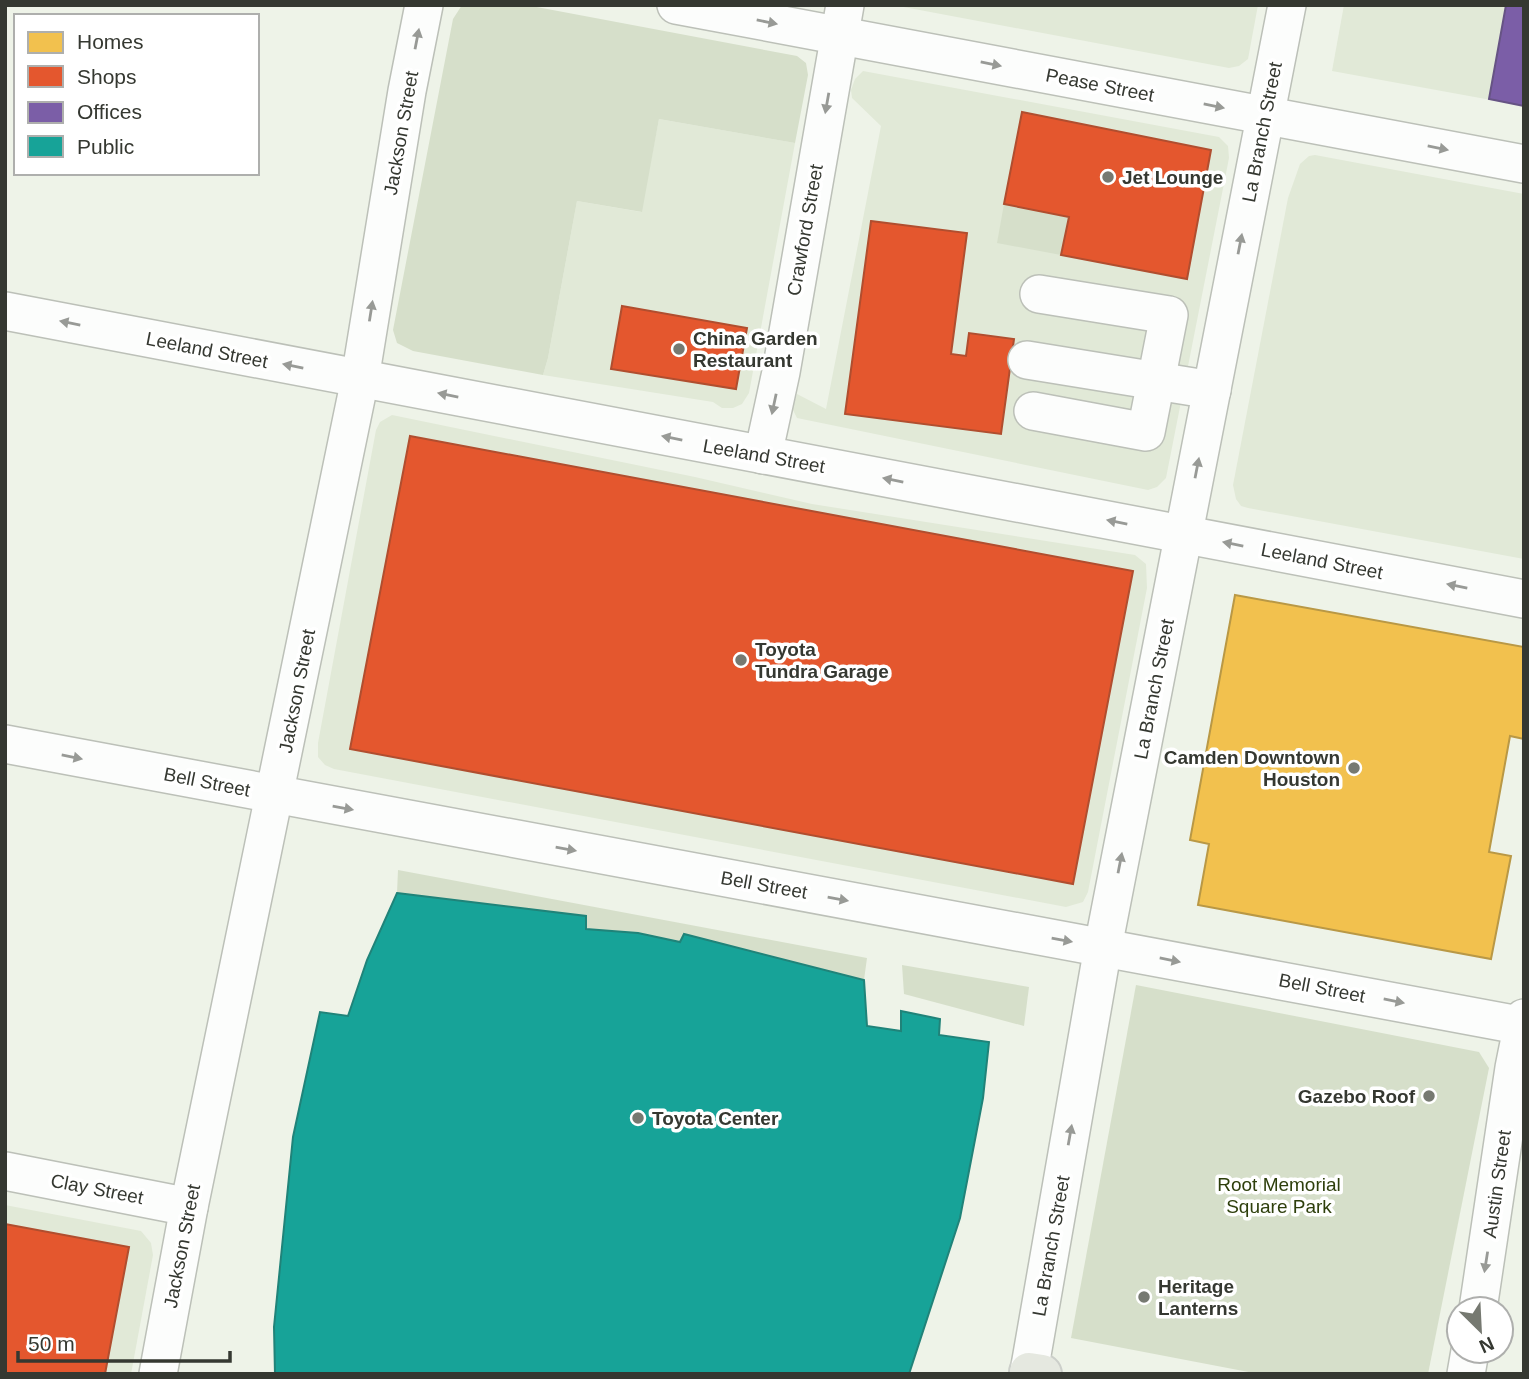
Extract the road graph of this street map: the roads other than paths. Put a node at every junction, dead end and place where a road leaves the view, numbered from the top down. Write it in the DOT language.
graph roads {
  1 [pos="424,5"];
  2 [pos="676,5"];
  3 [pos="1287,5"];
  4 [pos="842,20"];
  5 [pos="1265,116"];
  6 [pos="1524,164"];
  7 [pos="1039,294"];
  8 [pos="5,311"];
  9 [pos="1027,360"];
  10 [pos="360,379"];
  11 [pos="1156,380"];
  12 [pos="1212,390"];
  13 [pos="1033,411"];
  14 [pos="763,455"];
  15 [pos="1184,535"];
  16 [pos="1524,599"];
  17 [pos="5,744"];
  18 [pos="276,795"];
  19 [pos="1103,947"];
  20 [pos="1523,1023"];
  21 [pos="5,1171"];
  22 [pos="189,1207"];
  23 [pos="1480,1295"];
  24 [pos="1033,1373"];
  25 [pos="158,1374"];
  10 -- 1 [label="street, Jackson Street, one-way"];
  2 -- 4 [label="street, Pease Street, one-way"];
  3 -- 5 [label="street, La Branch Street"];
  4 -- 5 [label="street, Pease Street, one-way"];
  4 -- 14 [label="street, Crawford Street, one-way"];
  5 -- 6 [label="street, Pease Street, one-way"];
  12 -- 5 [label="street, La Branch Street, one-way"];
  7 -- 11 [label="street"];
  10 -- 8 [label="street, Leeland Street, one-way"];
  9 -- 11 [label="street"];
  14 -- 10 [label="street, Leeland Street, one-way"];
  10 -- 18 [label="street, Jackson Street"];
  11 -- 12 [label="street"];
  11 -- 13 [label="street"];
  15 -- 12 [label="street, La Branch Street, one-way"];
  15 -- 14 [label="street, Leeland Street, one-way"];
  16 -- 15 [label="street, Leeland Street, one-way"];
  19 -- 15 [label="street, La Branch Street, one-way"];
  17 -- 18 [label="street, Bell Street, one-way"];
  18 -- 19 [label="street, Bell Street, one-way"];
  18 -- 22 [label="street, Jackson Street"];
  19 -- 20 [label="street, Bell Street, one-way"];
  24 -- 19 [label="street, La Branch Street, one-way"];
  20 -- 23 [label="street, Austin Street, one-way"];
  21 -- 22 [label="street, Clay Street"];
  22 -- 25 [label="street, Jackson Street"];
}
